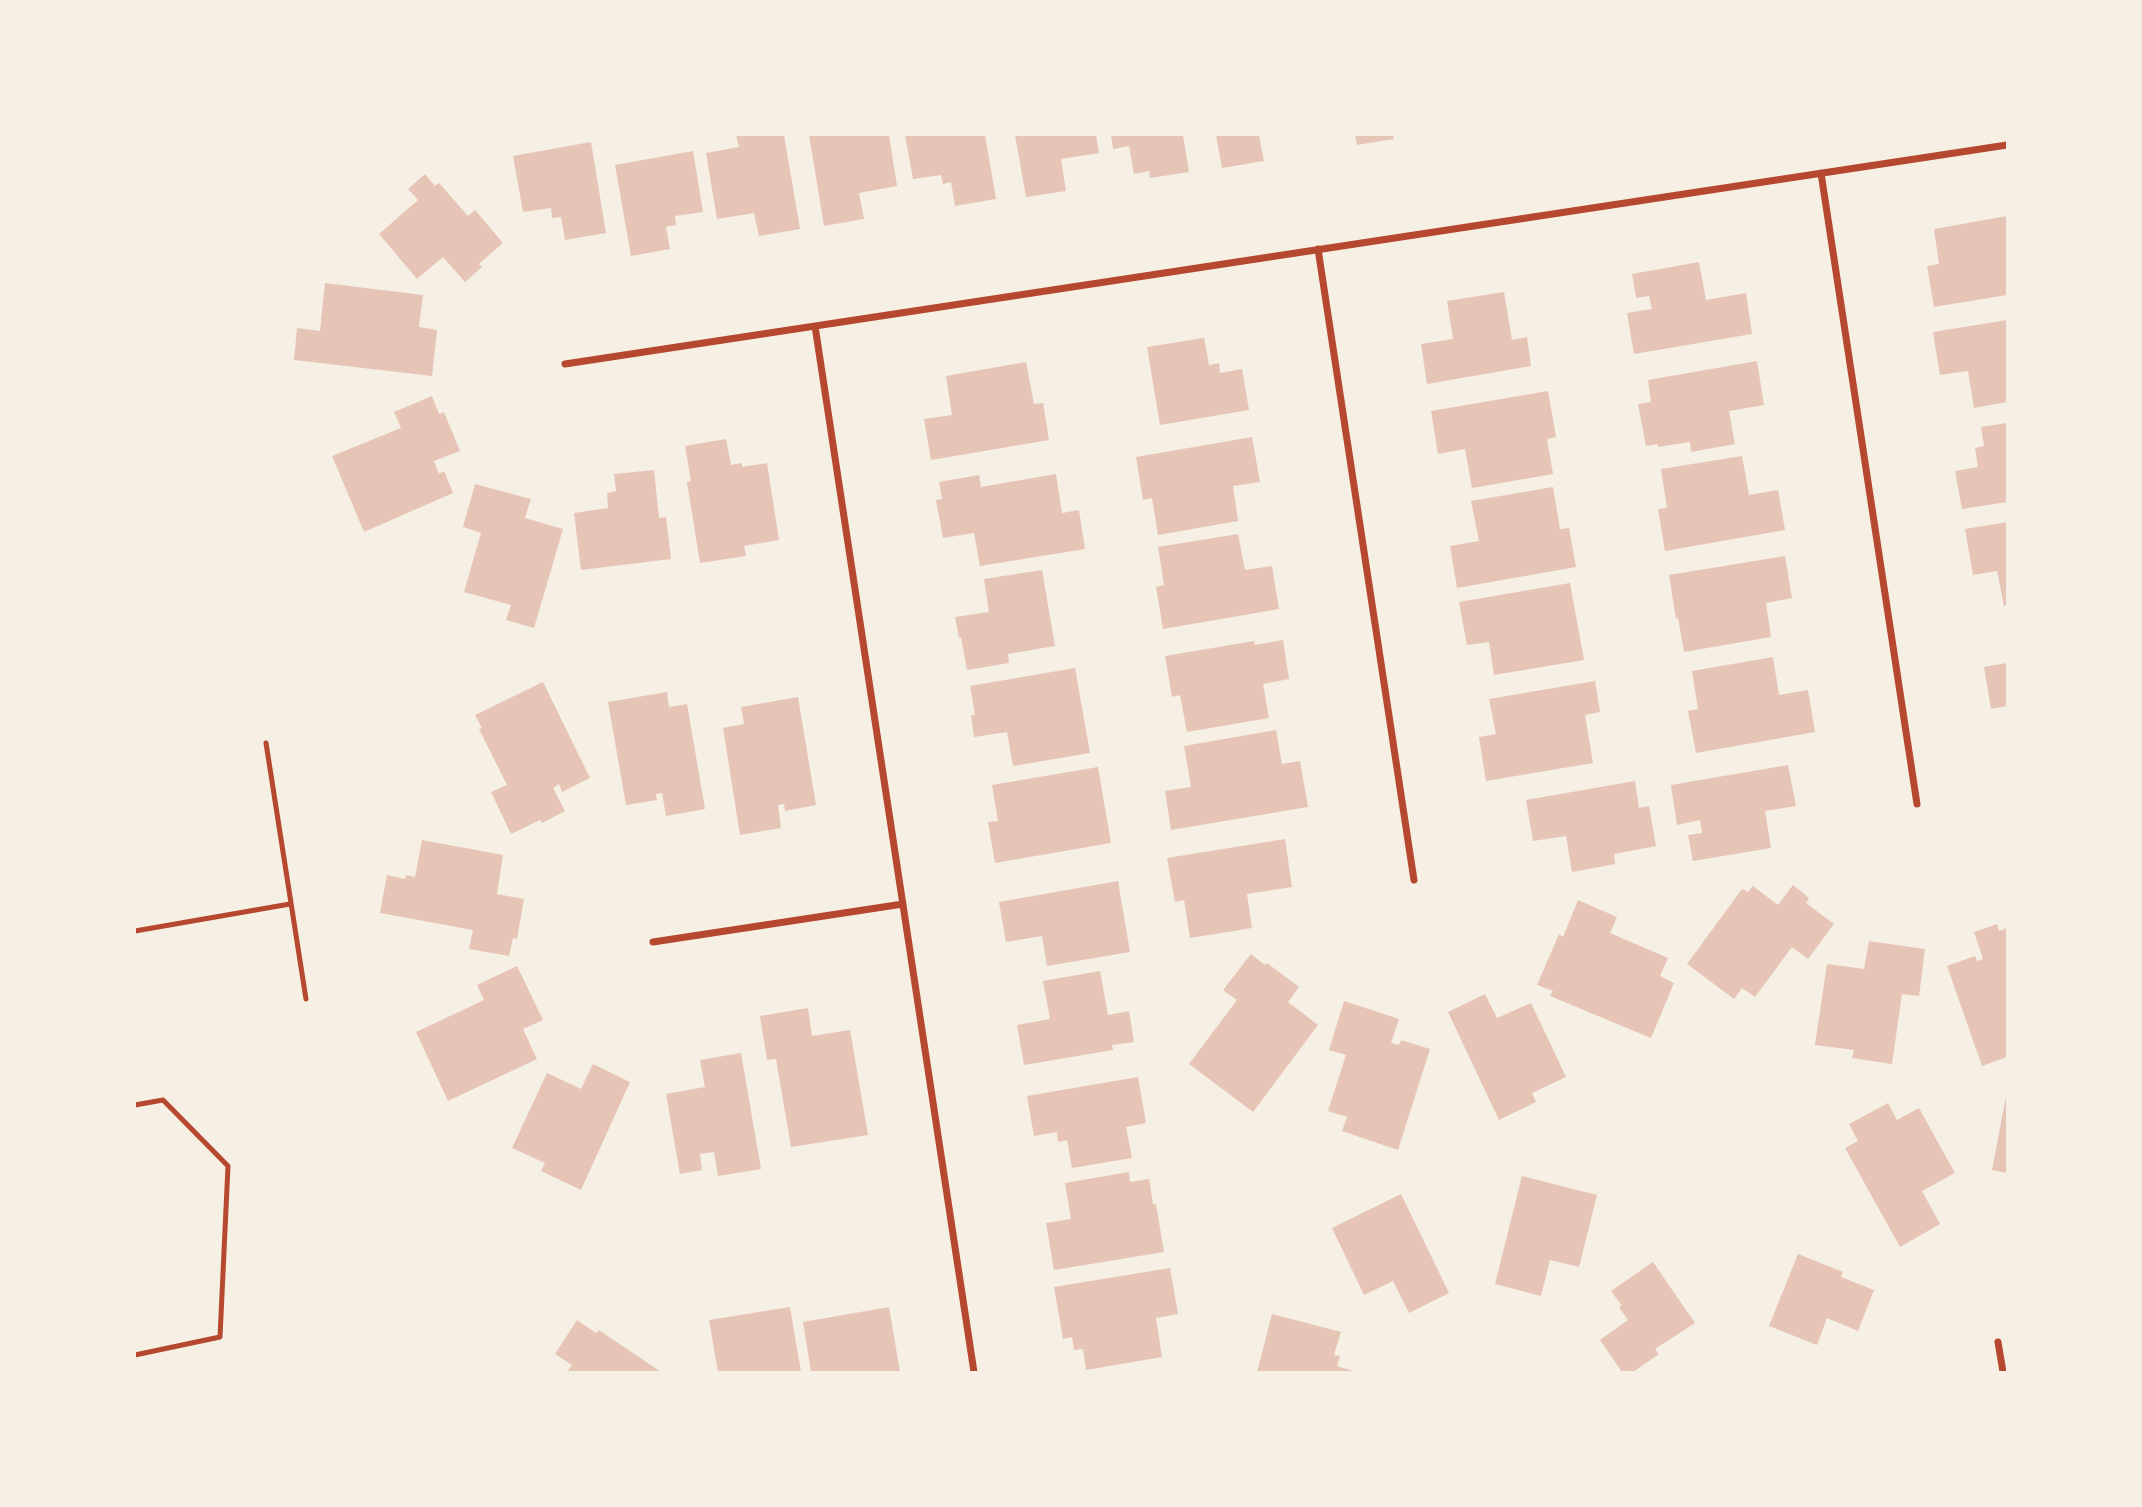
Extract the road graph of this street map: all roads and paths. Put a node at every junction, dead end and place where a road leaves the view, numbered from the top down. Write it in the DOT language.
graph roads {
  1 [pos="2007,145"];
  2 [pos="1821,173"];
  3 [pos="1318,249"];
  4 [pos="815,326"];
  5 [pos="565,364"];
  6 [pos="266,743"];
  7 [pos="1917,804"];
  8 [pos="1414,880"];
  9 [pos="290,904"];
  10 [pos="903,904"];
  11 [pos="135,931"];
  12 [pos="653,942"];
  13 [pos="306,999"];
  14 [pos="135,1105"];
  15 [pos="1998,1342"];
  16 [pos="135,1355"];
  17 [pos="974,1372"];
  18 [pos="2003,1372"];
  1 -- 2 [label="street"];
  2 -- 3 [label="street"];
  2 -- 7 [label="street"];
  3 -- 4 [label="street"];
  3 -- 8 [label="street"];
  4 -- 5 [label="street"];
  4 -- 10 [label="street"];
  6 -- 9 [label="lane"];
  9 -- 11 [label="lane"];
  9 -- 13 [label="lane"];
  10 -- 12 [label="street"];
  10 -- 17 [label="street"];
  14 -- 16 [label="lane"];
  15 -- 18 [label="street"];
}
